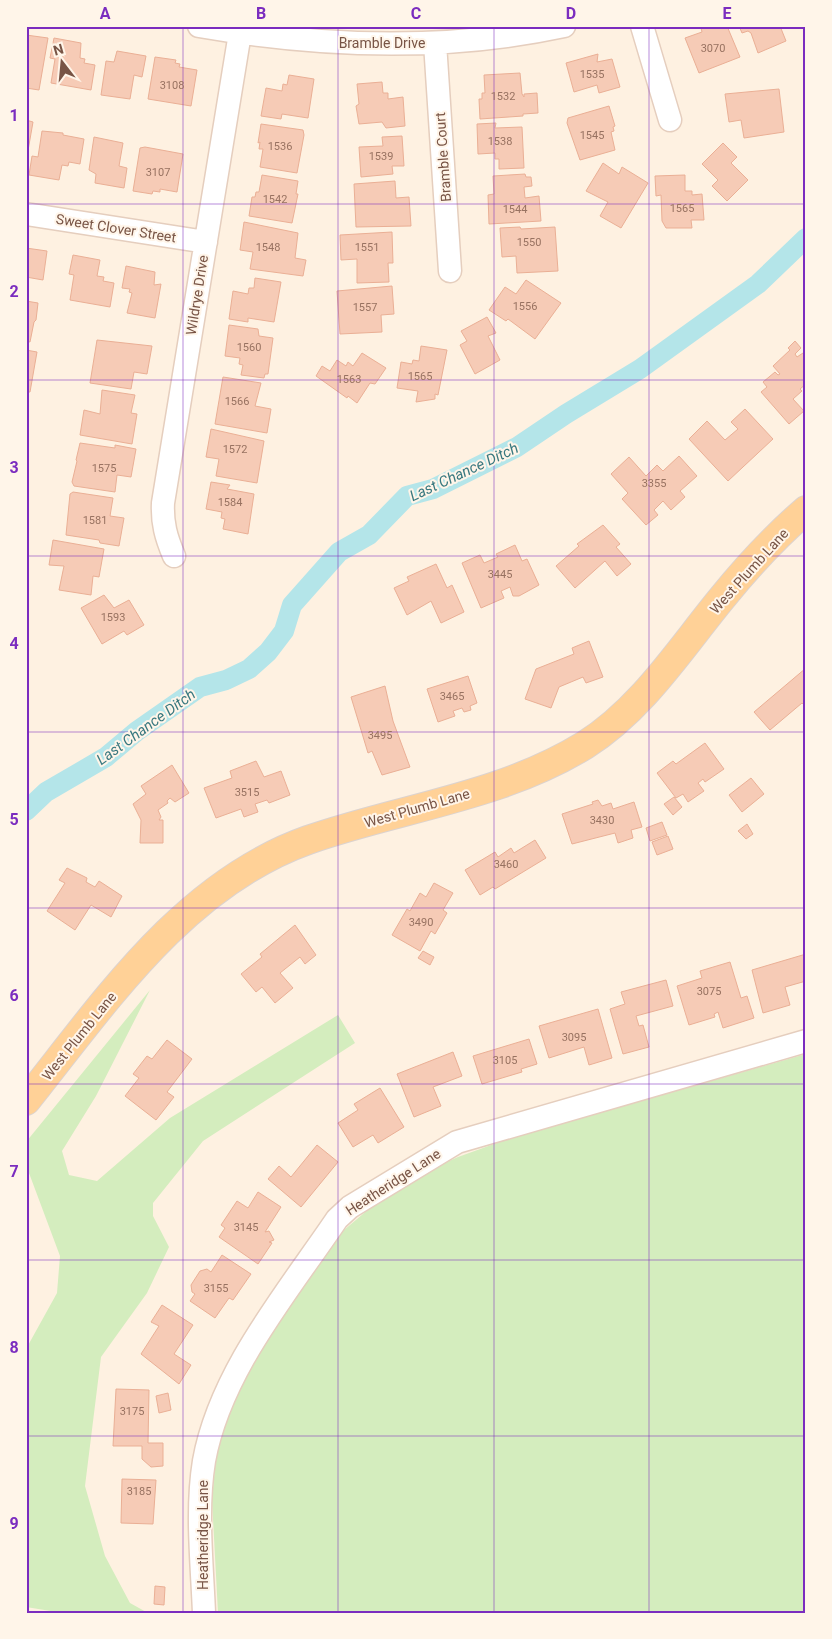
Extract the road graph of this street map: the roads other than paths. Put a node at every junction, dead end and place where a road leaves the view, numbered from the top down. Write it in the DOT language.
graph roads {
  1 [pos="199,26"];
  2 [pos="564,26"];
  3 [pos="642,26"];
  4 [pos="240,33"];
  5 [pos="435,43"];
  6 [pos="670,120"];
  7 [pos="26,214"];
  8 [pos="206,242"];
  9 [pos="450,271"];
  10 [pos="806,510"];
  11 [pos="174,556"];
  12 [pos="806,1041"];
  13 [pos="26,1101"];
  14 [pos="204,1613"];
  1 -- 4 [label="street, Bramble Drive"];
  2 -- 5 [label="street, Bramble Drive"];
  3 -- 6 [label="street"];
  4 -- 5 [label="street, Bramble Drive"];
  4 -- 8 [label="street, Wildrye Drive"];
  5 -- 9 [label="street, Bramble Court"];
  7 -- 8 [label="street, Sweet Clover Street"];
  8 -- 11 [label="street, Wildrye Drive"];
  10 -- 13 [label="main road, West Plumb Lane"];
  12 -- 14 [label="street, Heatheridge Lane"];
}
